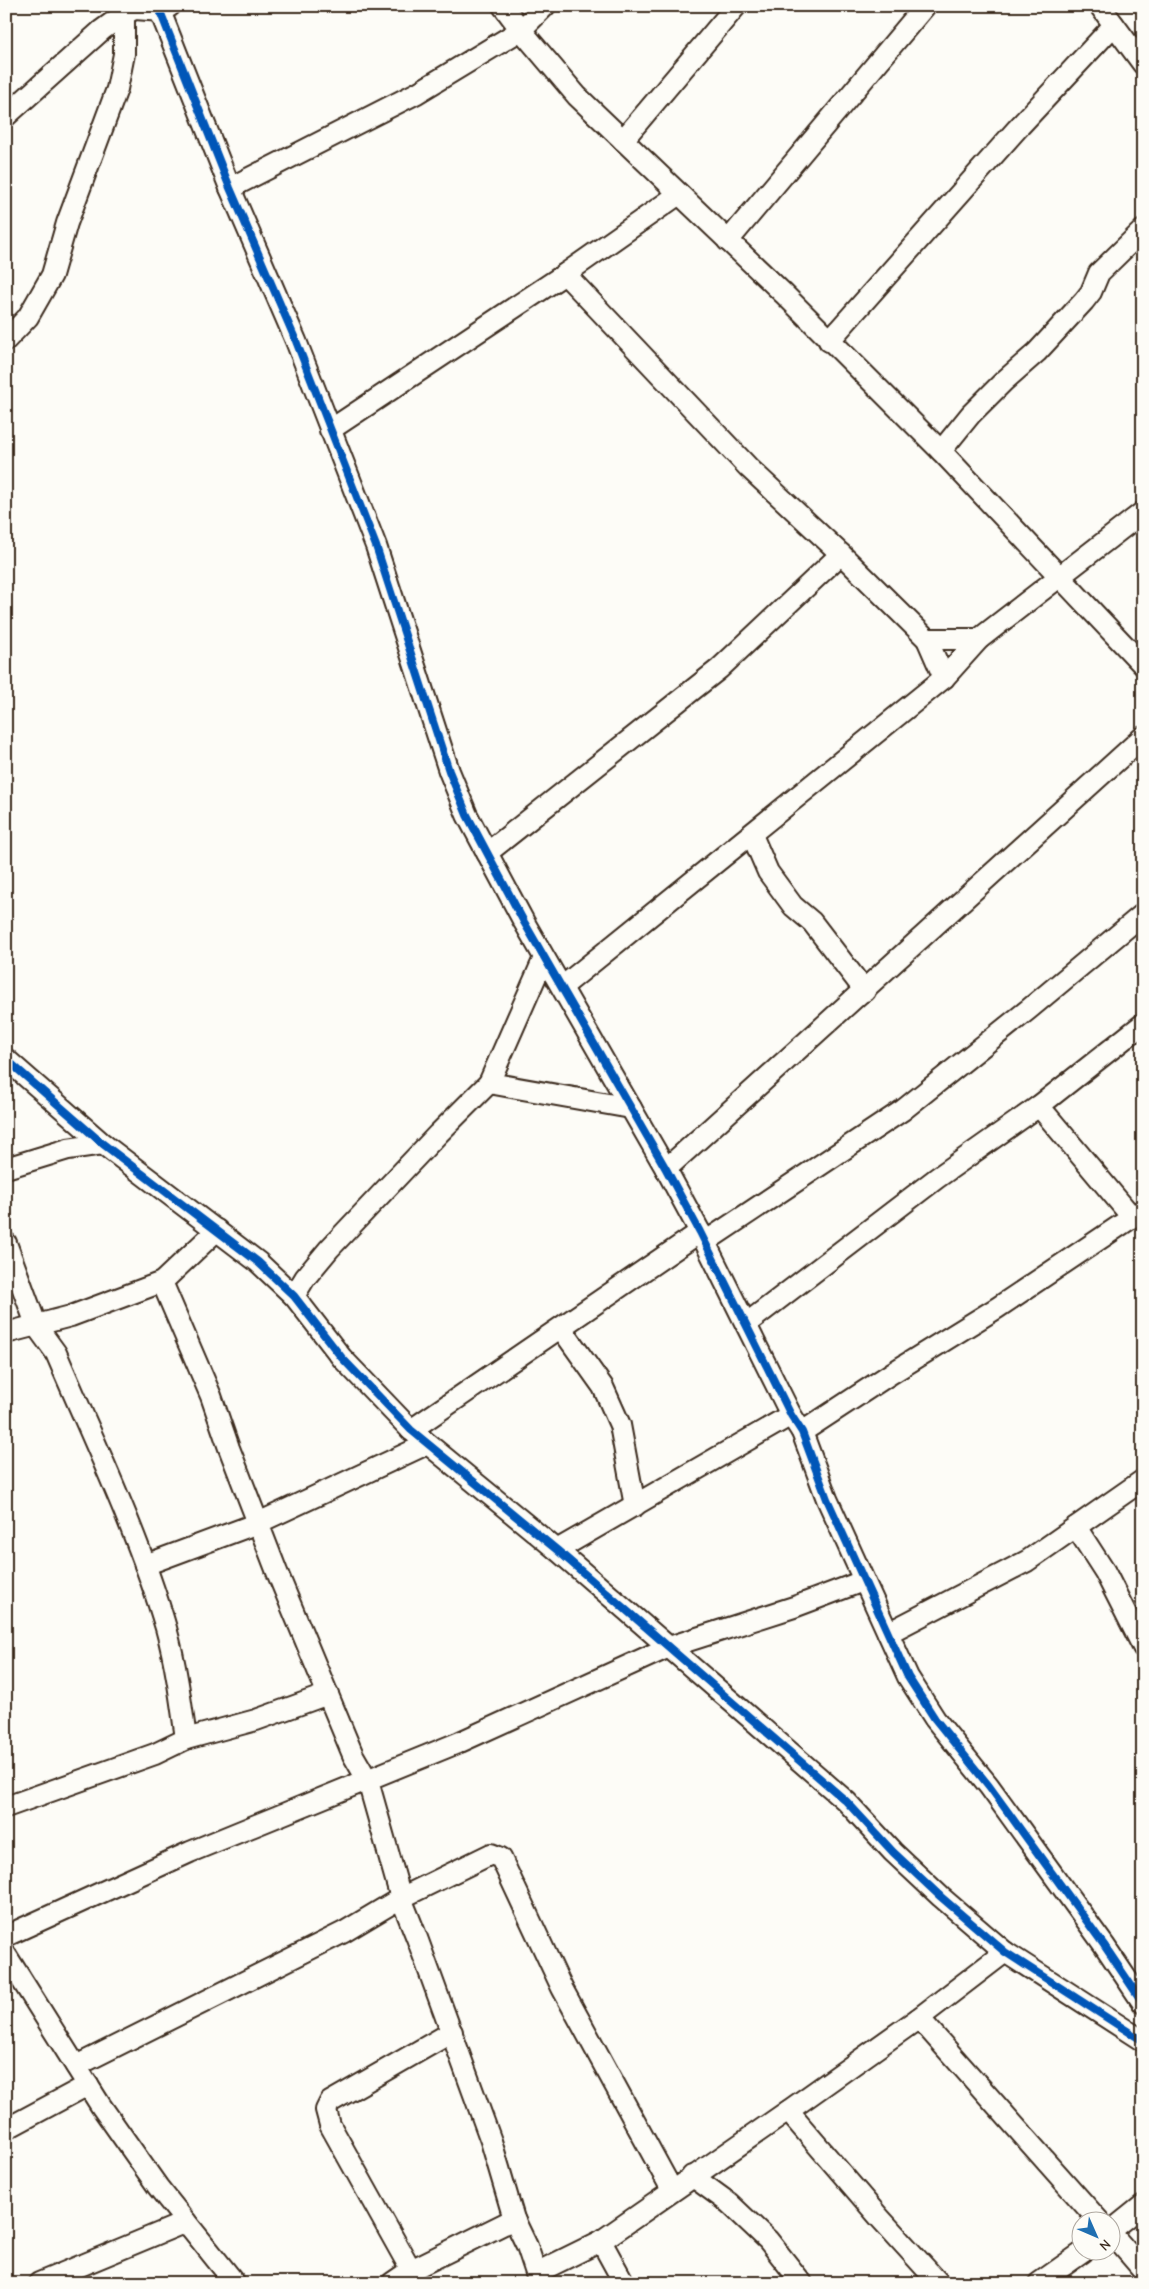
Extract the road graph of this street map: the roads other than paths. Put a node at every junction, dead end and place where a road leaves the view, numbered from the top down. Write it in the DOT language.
graph roads {
  1 [pos="503,6"];
  2 [pos="545,6"];
  3 [pos="736,6"];
  4 [pos="925,6"];
  5 [pos="1100,6"];
  6 [pos="163,8"];
  7 [pos="124,14"];
  8 [pos="1114,25"];
  9 [pos="521,30"];
  10 [pos="1143,64"];
  11 [pos="6,116"];
  12 [pos="622,140"];
  13 [pos="230,188"];
  14 [pos="679,194"];
  15 [pos="1143,230"];
  16 [pos="728,240"];
  17 [pos="565,274"];
  18 [pos="6,340"];
  19 [pos="829,341"];
  20 [pos="330,430"];
  21 [pos="941,451"];
  22 [pos="1143,512"];
  23 [pos="841,554"];
  24 [pos="1058,576"];
  25 [pos="927,639"];
  26 [pos="979,639"];
  27 [pos="1143,664"];
  28 [pos="944,678"];
  29 [pos="1143,737"];
  30 [pos="752,835"];
  31 [pos="487,853"];
  32 [pos="1143,914"];
  33 [pos="544,958"];
  34 [pos="562,987"];
  35 [pos="865,991"];
  36 [pos="1143,1024"];
  37 [pos="6,1059"];
  38 [pos="489,1084"];
  39 [pos="1038,1106"];
  40 [pos="631,1108"];
  41 [pos="103,1144"];
  42 [pos="6,1168"];
  43 [pos="666,1169"];
  44 [pos="1137,1213"];
  45 [pos="218,1230"];
  46 [pos="702,1237"];
  47 [pos="6,1243"];
  48 [pos="162,1282"];
  49 [pos="294,1296"];
  50 [pos="746,1324"];
  51 [pos="37,1326"];
  52 [pos="561,1328"];
  53 [pos="6,1333"];
  54 [pos="791,1415"];
  55 [pos="411,1430"];
  56 [pos="802,1432"];
  57 [pos="427,1444"];
  58 [pos="1143,1480"];
  59 [pos="635,1506"];
  60 [pos="258,1523"];
  61 [pos="1076,1527"];
  62 [pos="558,1550"];
  63 [pos="145,1565"];
  64 [pos="863,1581"];
  65 [pos="888,1633"];
  66 [pos="669,1647"];
  67 [pos="1143,1647"];
  68 [pos="328,1694"];
  69 [pos="186,1739"];
  70 [pos="368,1780"];
  71 [pos="6,1807"];
  72 [pos="401,1898"];
  73 [pos="6,1936"];
  74 [pos="1005,1952"];
  75 [pos="6,1955"];
  76 [pos="1143,2002"];
  77 [pos="919,2018"];
  78 [pos="452,2032"];
  79 [pos="1143,2041"];
  80 [pos="76,2066"];
  81 [pos="88,2085"];
  82 [pos="788,2111"];
  83 [pos="6,2129"];
  84 [pos="692,2176"];
  85 [pos="672,2190"];
  86 [pos="1143,2205"];
  87 [pos="1091,2212"];
  88 [pos="514,2219"];
  89 [pos="186,2222"];
  90 [pos="1122,2222"];
  91 [pos="601,2241"];
  92 [pos="1122,2246"];
  93 [pos="1072,2259"];
  94 [pos="411,2270"];
  95 [pos="1143,2270"];
  96 [pos="537,2278"];
  97 [pos="39,2283"];
  98 [pos="235,2283"];
  99 [pos="392,2283"];
  100 [pos="624,2283"];
  101 [pos="802,2283"];
  102 [pos="939,2283"];
  103 [pos="1039,2283"];
  1 -- 9 [label="street"];
  2 -- 9 [label="street"];
  3 -- 12 [label="street"];
  4 -- 16 [label="street"];
  5 -- 8 [label="street"];
  6 -- 7 [label="street"];
  6 -- 13 [label="street"];
  7 -- 11 [label="street"];
  7 -- 18 [label="street"];
  8 -- 10 [label="street"];
  8 -- 19 [label="street"];
  9 -- 12 [label="street"];
  9 -- 13 [label="street"];
  12 -- 14 [label="street"];
  13 -- 20 [label="street"];
  14 -- 16 [label="street"];
  14 -- 17 [label="street"];
  15 -- 21 [label="street"];
  16 -- 19 [label="street"];
  17 -- 20 [label="street"];
  17 -- 23 [label="street"];
  19 -- 21 [label="street"];
  20 -- 31 [label="street"];
  21 -- 24 [label="street"];
  22 -- 24 [label="street"];
  23 -- 25 [label="street"];
  23 -- 31 [label="street"];
  24 -- 26 [label="street"];
  24 -- 27 [label="street"];
  25 -- 26 [label="street"];
  25 -- 28 [label="street"];
  26 -- 28 [label="street"];
  28 -- 30 [label="street"];
  29 -- 35 [label="street"];
  30 -- 34 [label="street"];
  30 -- 35 [label="street"];
  31 -- 33 [label="street"];
  32 -- 46 [label="street"];
  33 -- 34 [label="street"];
  33 -- 38 [label="street"];
  34 -- 40 [label="street"];
  35 -- 43 [label="street"];
  36 -- 39 [label="street"];
  37 -- 41 [label="street"];
  38 -- 40 [label="street"];
  38 -- 49 [label="street"];
  39 -- 44 [label="street"];
  39 -- 50 [label="street"];
  40 -- 43 [label="street"];
  41 -- 42 [label="street"];
  41 -- 45 [label="street"];
  43 -- 46 [label="street"];
  44 -- 56 [label="street"];
  45 -- 48 [label="street"];
  45 -- 49 [label="street"];
  46 -- 50 [label="street"];
  46 -- 52 [label="street"];
  47 -- 51 [label="street"];
  48 -- 51 [label="street"];
  48 -- 60 [label="street"];
  49 -- 55 [label="street"];
  50 -- 54 [label="street"];
  51 -- 53 [label="street"];
  51 -- 63 [label="street"];
  52 -- 55 [label="street"];
  52 -- 59 [label="street"];
  54 -- 56 [label="street"];
  54 -- 59 [label="street"];
  55 -- 57 [label="street"];
  56 -- 64 [label="street"];
  57 -- 60 [label="street"];
  57 -- 62 [label="street"];
  58 -- 61 [label="street"];
  59 -- 62 [label="street"];
  60 -- 63 [label="street"];
  60 -- 68 [label="street"];
  61 -- 65 [label="street"];
  61 -- 67 [label="street"];
  62 -- 66 [label="street"];
  63 -- 69 [label="street"];
  64 -- 65 [label="street"];
  64 -- 66 [label="street"];
  65 -- 76 [label="street"];
  66 -- 70 [label="street"];
  66 -- 74 [label="street"];
  68 -- 69 [label="street"];
  68 -- 70 [label="street"];
  69 -- 71 [label="street"];
  70 -- 72 [label="street"];
  70 -- 73 [label="street"];
  72 -- 78 [label="street"];
  72 -- 80 [label="street"];
  72 -- 85 [label="street"];
  74 -- 77 [label="street"];
  74 -- 79 [label="street"];
  75 -- 80 [label="street"];
  77 -- 82 [label="street"];
  77 -- 87 [label="street"];
  78 -- 88 [label="street"];
  78 -- 94 [label="street"];
  80 -- 81 [label="street"];
  81 -- 83 [label="street"];
  81 -- 89 [label="street"];
  82 -- 84 [label="street"];
  82 -- 102 [label="street"];
  84 -- 85 [label="street"];
  84 -- 101 [label="street"];
  85 -- 91 [label="street"];
  86 -- 90 [label="street"];
  88 -- 94 [label="street"];
  88 -- 96 [label="street"];
  89 -- 97 [label="street"];
  89 -- 98 [label="street"];
  91 -- 96 [label="street"];
  91 -- 100 [label="street"];
  92 -- 95 [label="street"];
  93 -- 103 [label="street"];
  94 -- 99 [label="street"];
}
